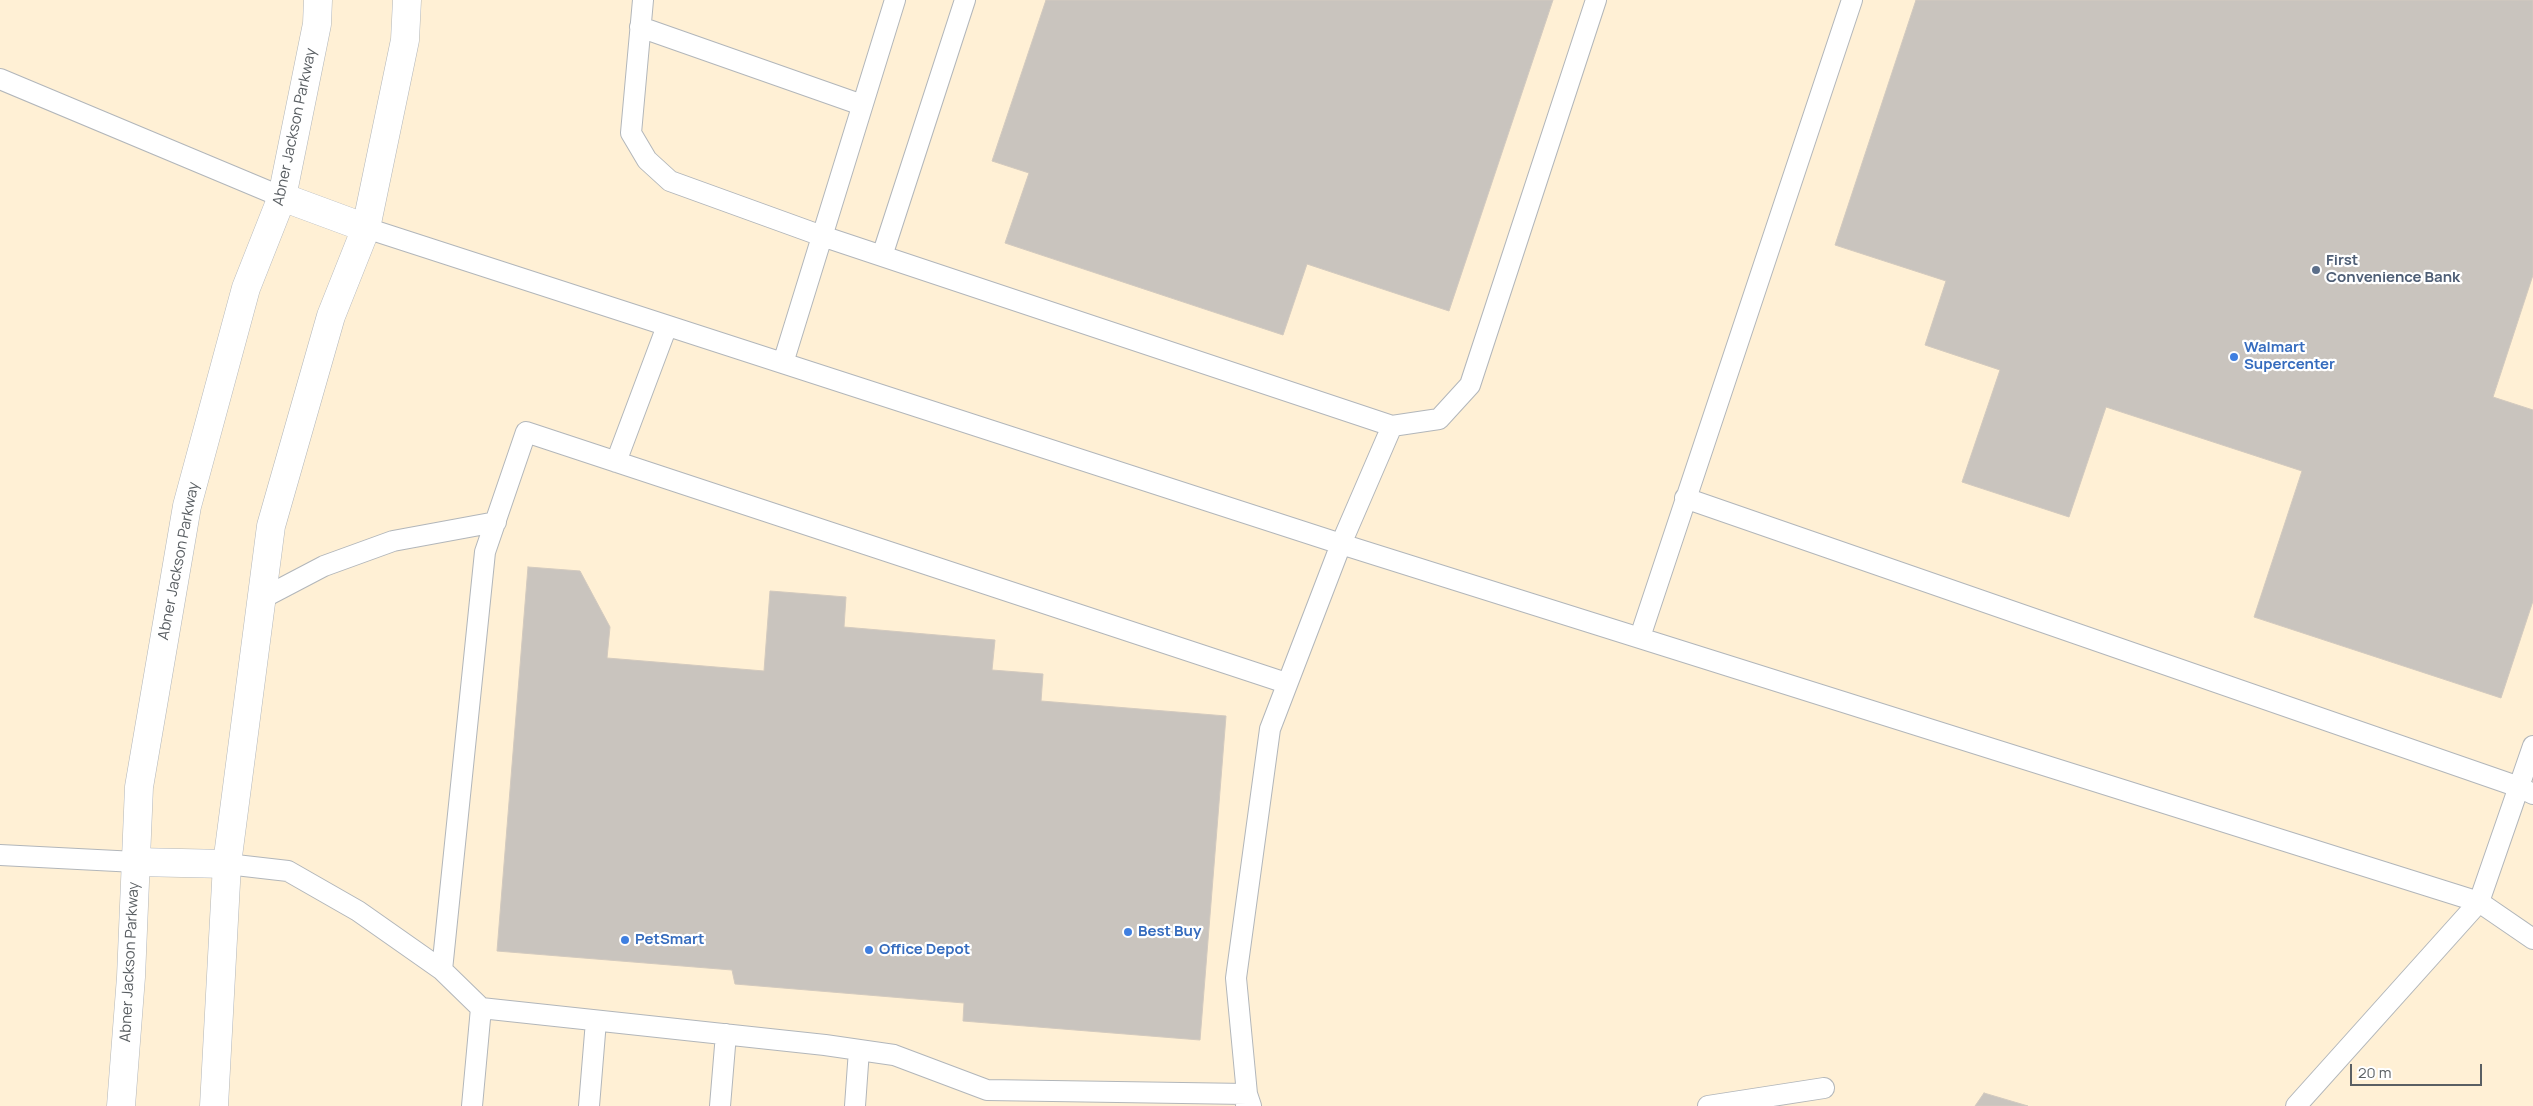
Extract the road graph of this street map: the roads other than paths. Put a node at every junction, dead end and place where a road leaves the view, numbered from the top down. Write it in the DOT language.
graph roads {
  1 [pos="318,0"];
  2 [pos="407,0"];
  3 [pos="643,0"];
  4 [pos="895,0"];
  5 [pos="966,0"];
  6 [pos="1596,0"];
  7 [pos="1852,0"];
  8 [pos="640,27"];
  9 [pos="0,79"];
  10 [pos="862,105"];
  11 [pos="282,197"];
  12 [pos="366,228"];
  13 [pos="822,236"];
  14 [pos="882,256"];
  15 [pos="666,326"];
  16 [pos="783,363"];
  17 [pos="1392,426"];
  18 [pos="616,462"];
  19 [pos="1686,498"];
  20 [pos="496,522"];
  21 [pos="1341,544"];
  22 [pos="261,599"];
  23 [pos="1640,637"];
  24 [pos="1286,683"];
  25 [pos="2533,746"];
  26 [pos="2526,791"];
  27 [pos="0,855"];
  28 [pos="136,862"];
  29 [pos="227,864"];
  30 [pos="2479,902"];
  31 [pos="2533,939"];
  32 [pos="442,970"];
  33 [pos="481,1008"];
  34 [pos="596,1021"];
  35 [pos="726,1034"];
  36 [pos="859,1050"];
  37 [pos="1824,1088"];
  38 [pos="987,1098"];
  39 [pos="1117,1100"];
  40 [pos="1248,1102"];
  41 [pos="121,1106"];
  42 [pos="214,1106"];
  43 [pos="472,1106"];
  44 [pos="589,1106"];
  45 [pos="720,1106"];
  46 [pos="855,1106"];
  47 [pos="1708,1106"];
  48 [pos="2296,1106"];
  1 -- 11 [label="street, Abner Jackson Parkway"];
  2 -- 12 [label="street"];
  3 -- 8 [label="lane"];
  4 -- 10 [label="lane"];
  5 -- 14 [label="lane"];
  6 -- 17 [label="lane"];
  7 -- 19 [label="lane"];
  8 -- 10 [label="lane"];
  8 -- 13 [label="lane"];
  9 -- 11 [label="lane"];
  10 -- 13 [label="lane"];
  11 -- 12 [label="street"];
  11 -- 28 [label="street, Abner Jackson Parkway"];
  12 -- 15 [label="lane"];
  12 -- 22 [label="street"];
  13 -- 14 [label="lane"];
  13 -- 16 [label="lane"];
  14 -- 17 [label="lane"];
  15 -- 16 [label="lane"];
  15 -- 18 [label="lane"];
  16 -- 21 [label="lane"];
  17 -- 21 [label="lane"];
  18 -- 20 [label="lane"];
  18 -- 24 [label="lane"];
  19 -- 23 [label="lane"];
  19 -- 26 [label="lane"];
  20 -- 22 [label="lane"];
  20 -- 32 [label="lane"];
  21 -- 23 [label="lane"];
  21 -- 24 [label="lane"];
  22 -- 29 [label="street"];
  23 -- 30 [label="lane"];
  24 -- 40 [label="lane"];
  25 -- 26 [label="lane"];
  26 -- 30 [label="lane"];
  27 -- 28 [label="lane"];
  28 -- 29 [label="street"];
  28 -- 41 [label="street, Abner Jackson Parkway"];
  29 -- 32 [label="lane"];
  29 -- 42 [label="street"];
  30 -- 31 [label="lane"];
  30 -- 48 [label="lane"];
  32 -- 33 [label="lane"];
  33 -- 34 [label="lane"];
  33 -- 43 [label="lane"];
  34 -- 35 [label="lane"];
  34 -- 44 [label="lane"];
  35 -- 36 [label="lane"];
  35 -- 45 [label="lane"];
  36 -- 38 [label="lane"];
  36 -- 46 [label="lane"];
  37 -- 47 [label="lane"];
  38 -- 39 [label="lane"];
  39 -- 40 [label="lane"];
}
